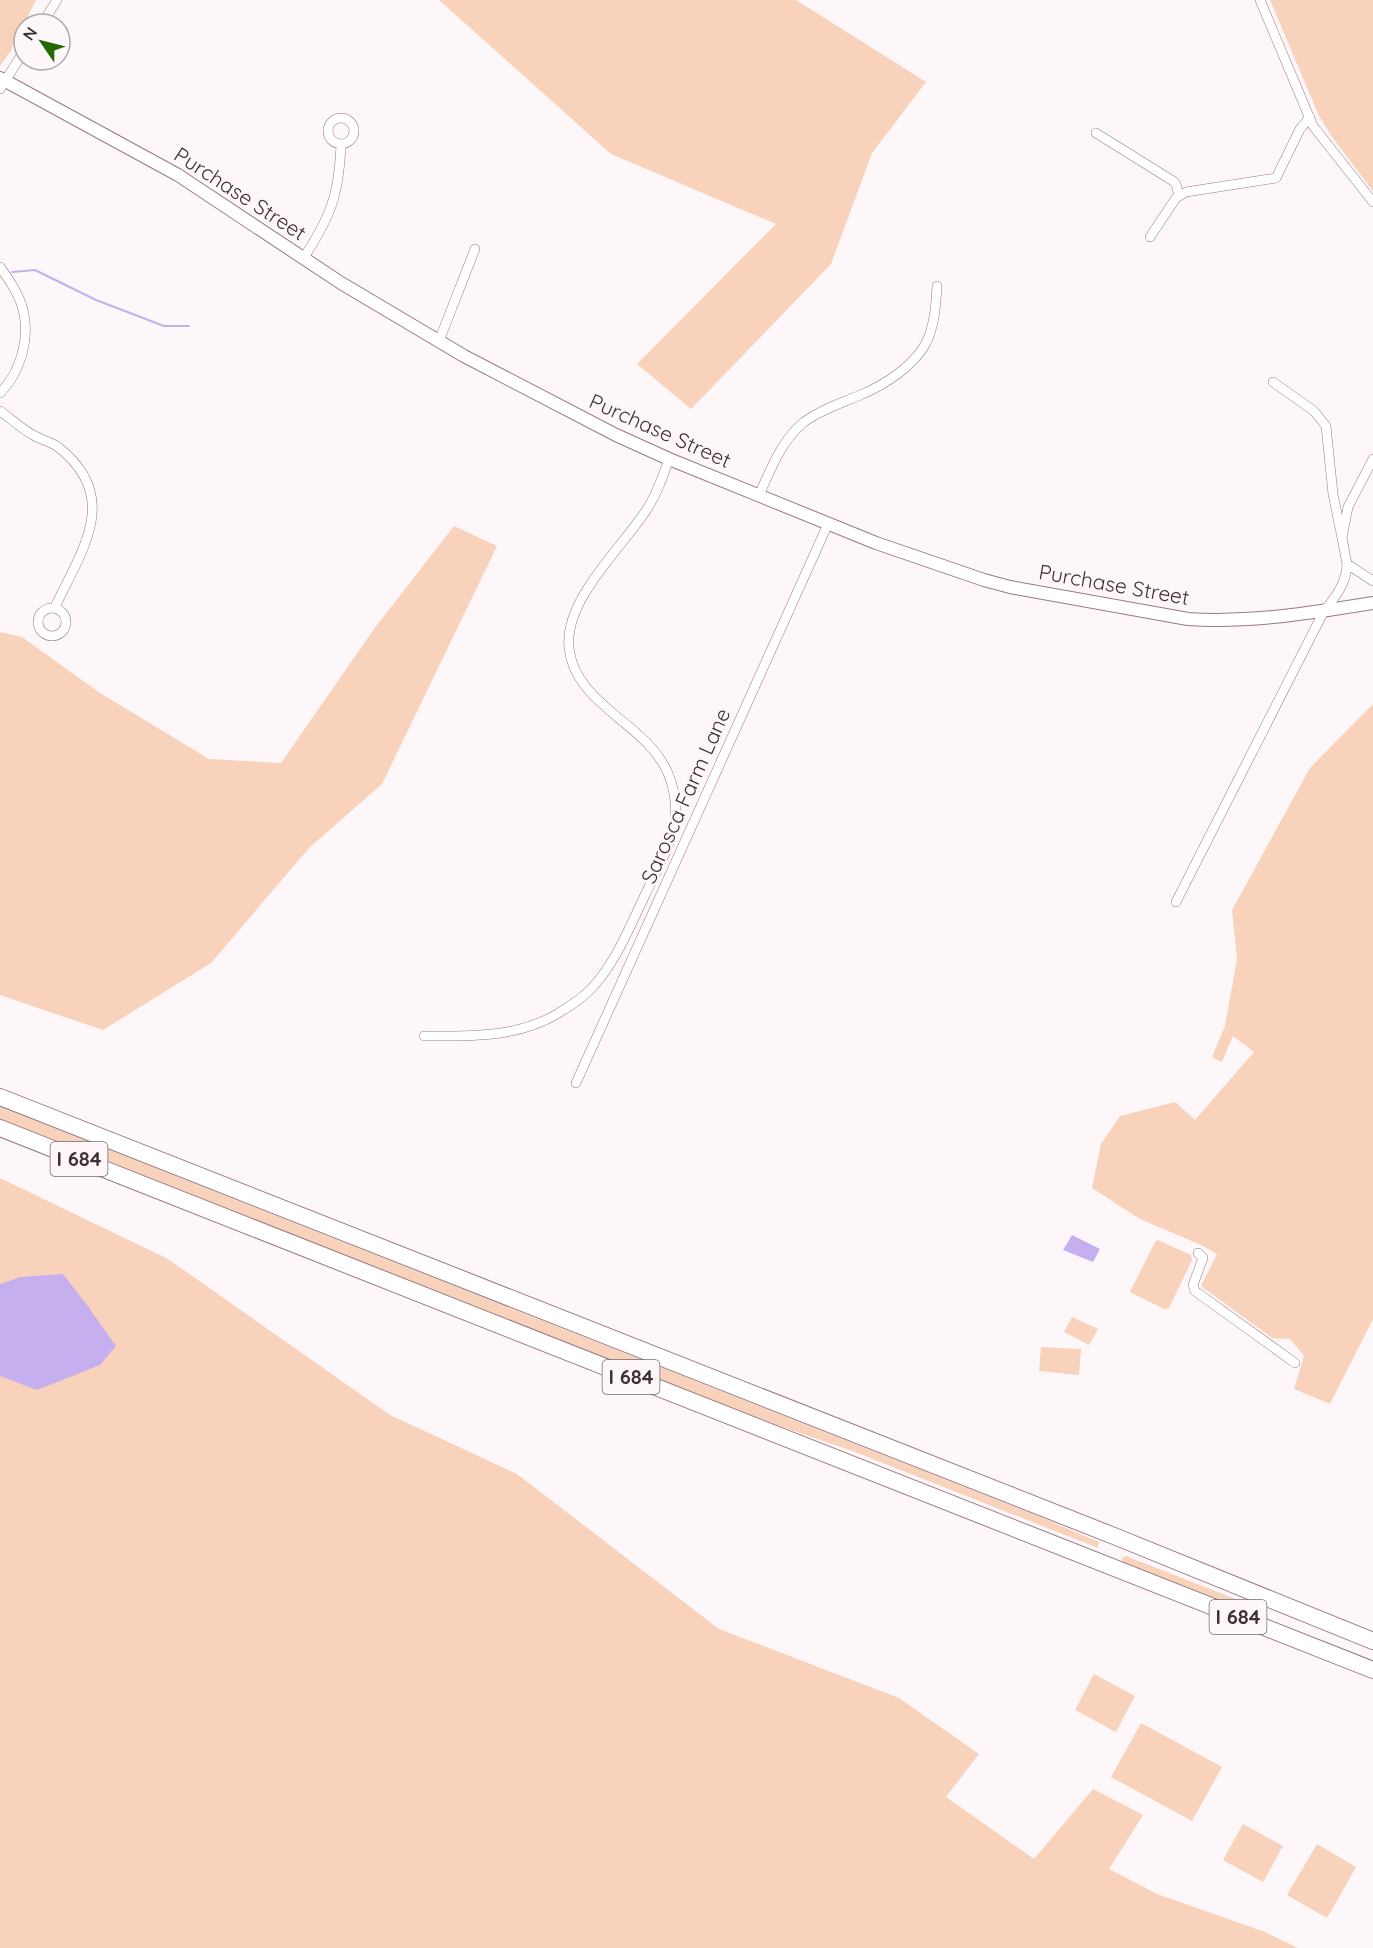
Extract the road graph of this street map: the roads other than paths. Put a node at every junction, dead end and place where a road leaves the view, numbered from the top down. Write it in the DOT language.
graph roads {
  1 [pos="1260,0"];
  2 [pos="12,68"];
  3 [pos="2,82"];
  4 [pos="1310,117"];
  5 [pos="1096,133"];
  6 [pos="341,144"];
  7 [pos="1179,196"];
  8 [pos="1373,202"];
  9 [pos="1150,237"];
  10 [pos="475,249"];
  11 [pos="303,259"];
  12 [pos="0,267"];
  13 [pos="937,286"];
  14 [pos="439,341"];
  15 [pos="1273,382"];
  16 [pos="0,393"];
  17 [pos="0,411"];
  18 [pos="669,459"];
  19 [pos="1373,459"];
  20 [pos="759,495"];
  21 [pos="828,524"];
  22 [pos="1342,538"];
  23 [pos="1347,564"];
  24 [pos="1373,581"];
  25 [pos="1373,603"];
  26 [pos="55,607"];
  27 [pos="1324,611"];
  28 [pos="1176,902"];
  29 [pos="424,1036"];
  30 [pos="576,1083"];
  31 [pos="0,1097"];
  32 [pos="0,1128"];
  33 [pos="1197,1253"];
  34 [pos="1296,1363"];
  35 [pos="1373,1641"];
  36 [pos="1373,1670"];
  1 -- 4 [label="street"];
  2 -- 3 [label="street"];
  3 -- 11 [label="main road, Purchase Street"];
  4 -- 7 [label="street"];
  4 -- 8 [label="street"];
  5 -- 7 [label="street"];
  6 -- 11 [label="street"];
  7 -- 9 [label="street"];
  10 -- 14 [label="street"];
  11 -- 14 [label="main road, Purchase Street"];
  12 -- 16 [label="street"];
  13 -- 20 [label="street"];
  14 -- 18 [label="main road, Purchase Street"];
  15 -- 22 [label="street"];
  17 -- 26 [label="street"];
  18 -- 20 [label="main road, Purchase Street"];
  18 -- 29 [label="street"];
  19 -- 22 [label="street"];
  20 -- 21 [label="main road, Purchase Street"];
  21 -- 27 [label="main road, Purchase Street"];
  21 -- 30 [label="street, Sarosca Farm Lane"];
  22 -- 23 [label="street"];
  23 -- 24 [label="street"];
  23 -- 27 [label="street"];
  25 -- 27 [label="main road, Purchase Street"];
  27 -- 28 [label="street"];
  31 -- 35 [label="highway, I 684"];
  32 -- 36 [label="highway, I 684"];
  33 -- 34 [label="street"];
}
